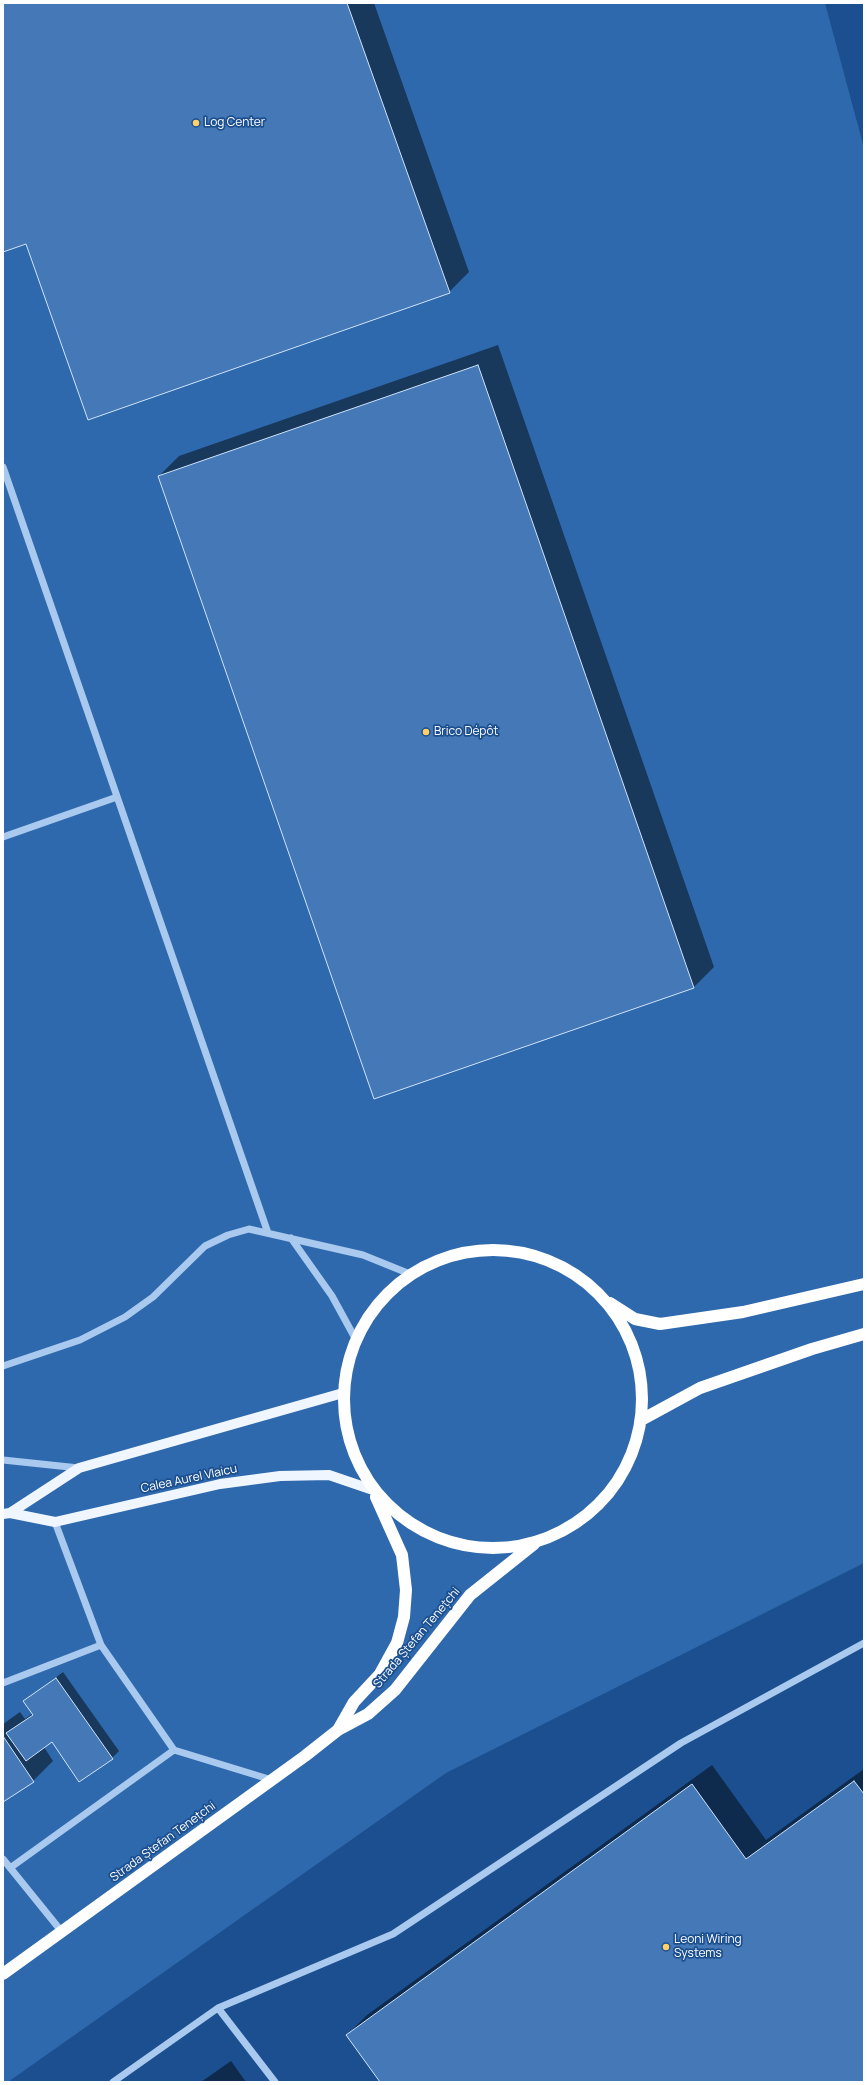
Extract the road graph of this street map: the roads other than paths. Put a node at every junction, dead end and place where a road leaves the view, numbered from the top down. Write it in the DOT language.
graph roads {
  1 [pos="3,467"];
  2 [pos="117,797"];
  3 [pos="3,837"];
  4 [pos="268,1232"];
  5 [pos="291,1238"];
  6 [pos="410,1274"];
  7 [pos="864,1284"];
  8 [pos="609,1303"];
  9 [pos="864,1334"];
  10 [pos="355,1338"];
  11 [pos="3,1366"];
  12 [pos="343,1393"];
  13 [pos="643,1419"];
  14 [pos="3,1460"];
  15 [pos="79,1468"];
  16 [pos="374,1490"];
  17 [pos="6,1514"];
  18 [pos="55,1522"];
  19 [pos="535,1544"];
  20 [pos="101,1644"];
  21 [pos="864,1644"];
  22 [pos="3,1683"];
  23 [pos="338,1730"];
  24 [pos="174,1750"];
  25 [pos="272,1780"];
  26 [pos="3,1859"];
  27 [pos="10,1868"];
  28 [pos="62,1932"];
  29 [pos="3,1974"];
  30 [pos="218,2008"];
  31 [pos="113,2082"];
  32 [pos="275,2082"];
  1 -- 2 [label="lane"];
  2 -- 3 [label="lane"];
  2 -- 4 [label="lane"];
  4 -- 5 [label="lane"];
  4 -- 11 [label="lane"];
  5 -- 6 [label="lane"];
  5 -- 10 [label="lane"];
  6 -- 8 [label="highway"];
  6 -- 10 [label="highway"];
  7 -- 8 [label="highway"];
  8 -- 13 [label="highway"];
  9 -- 13 [label="highway"];
  10 -- 12 [label="highway"];
  12 -- 15 [label="main road, Calea Aurel Vlaicu"];
  12 -- 16 [label="highway"];
  13 -- 19 [label="highway"];
  14 -- 15 [label="lane"];
  15 -- 17 [label="main road, Calea Aurel Vlaicu"];
  16 -- 18 [label="main road, Calea Aurel Vlaicu"];
  16 -- 19 [label="highway"];
  16 -- 23 [label="highway, Strada Ștefan Tenețchi"];
  17 -- 18 [label="main road, Calea Aurel Vlaicu"];
  18 -- 20 [label="lane"];
  19 -- 23 [label="highway, Strada Ștefan Tenețchi"];
  20 -- 22 [label="lane"];
  20 -- 24 [label="lane"];
  21 -- 30 [label="lane"];
  23 -- 25 [label="highway, Strada Ștefan Tenețchi"];
  24 -- 25 [label="lane"];
  24 -- 27 [label="lane"];
  25 -- 28 [label="highway, Strada Ștefan Tenețchi"];
  26 -- 27 [label="lane"];
  27 -- 28 [label="lane"];
  28 -- 29 [label="highway, Strada Ștefan Tenețchi"];
  30 -- 31 [label="lane"];
  30 -- 32 [label="lane"];
}
